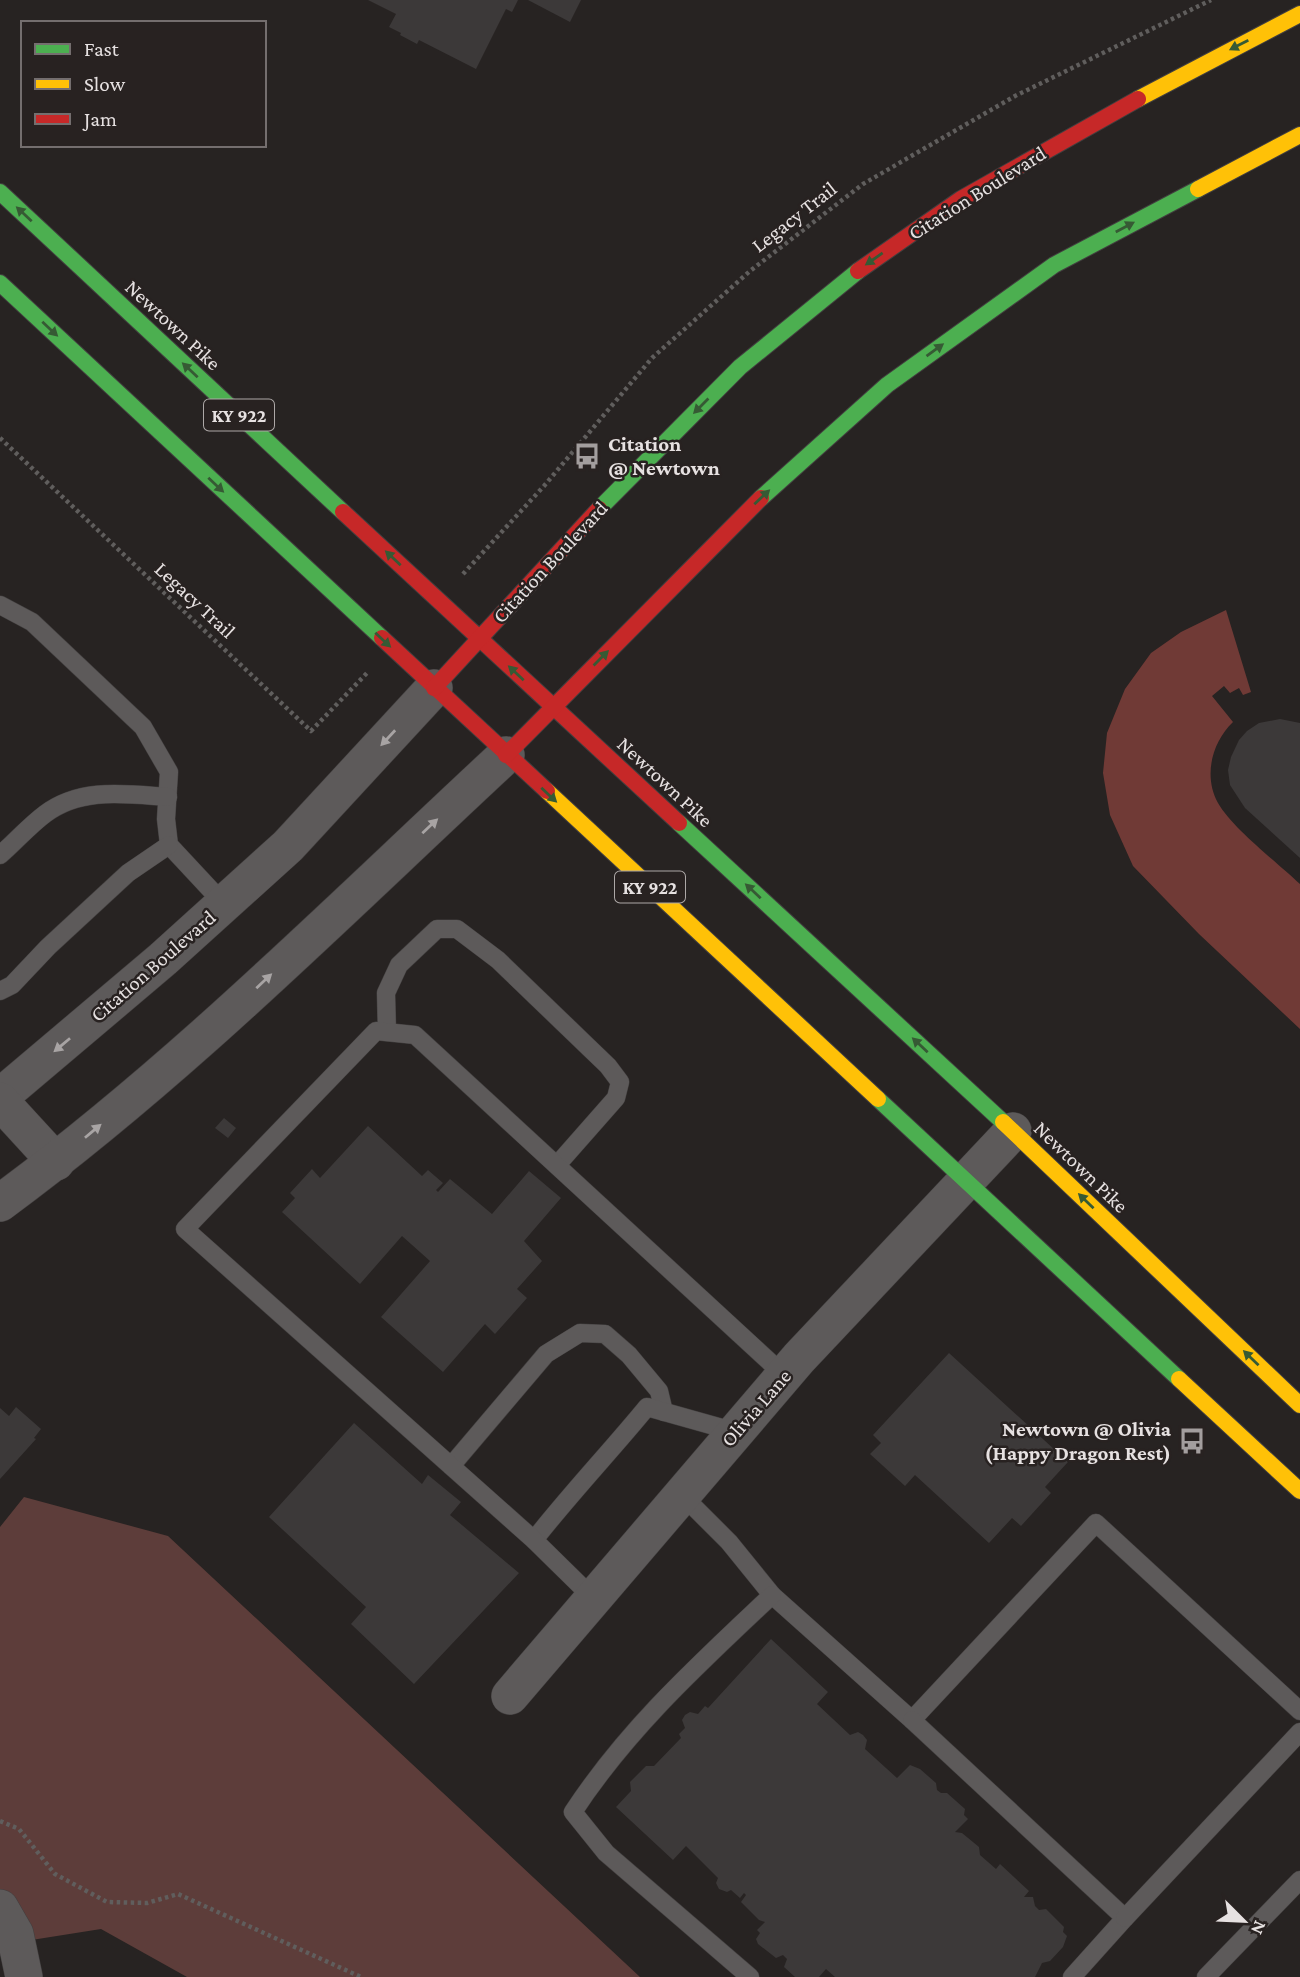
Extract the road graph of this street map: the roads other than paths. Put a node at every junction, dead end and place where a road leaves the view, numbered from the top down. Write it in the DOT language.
graph roads {
  1 [pos="1300,14"];
  2 [pos="1300,135"];
  3 [pos="0,192"];
  4 [pos="0,283"];
  5 [pos="0,605"];
  6 [pos="478,638"];
  7 [pos="434,688"];
  8 [pos="554,707"];
  9 [pos="506,755"];
  10 [pos="168,797"];
  11 [pos="169,845"];
  12 [pos="0,855"];
  13 [pos="224,904"];
  14 [pos="0,991"];
  15 [pos="387,1032"];
  16 [pos="0,1099"];
  17 [pos="1013,1131"];
  18 [pos="56,1162"];
  19 [pos="556,1165"];
  20 [pos="967,1181"];
  21 [pos="0,1203"];
  22 [pos="784,1375"];
  23 [pos="1300,1405"];
  24 [pos="664,1412"];
  25 [pos="736,1432"];
  26 [pos="451,1465"];
  27 [pos="1300,1491"];
  28 [pos="682,1495"];
  29 [pos="534,1540"];
  30 [pos="772,1595"];
  31 [pos="593,1598"];
  32 [pos="510,1696"];
  33 [pos="1300,1711"];
  34 [pos="912,1720"];
  35 [pos="1300,1732"];
  36 [pos="1300,1880"];
  37 [pos="0,1908"];
  38 [pos="1125,1918"];
  39 [pos="24,1977"];
  40 [pos="750,1977"];
  41 [pos="1072,1977"];
  42 [pos="1206,1977"];
  1 -- 6 [label="main road, Citation Boulevard, one-way"];
  8 -- 2 [label="main road, one-way"];
  6 -- 3 [label="main road, Newtown Pike / KY 922, one-way"];
  4 -- 7 [label="main road, KY 922, one-way"];
  5 -- 10 [label="lane"];
  6 -- 7 [label="main road, Citation Boulevard"];
  8 -- 6 [label="main road, Newtown Pike / KY 922, one-way"];
  7 -- 9 [label="main road, KY 922"];
  7 -- 13 [label="street, Citation Boulevard, one-way"];
  8 -- 9 [label="main road"];
  17 -- 8 [label="main road, Newtown Pike / KY 922, one-way"];
  18 -- 9 [label="street, one-way"];
  9 -- 20 [label="main road, KY 922, one-way"];
  10 -- 11 [label="lane"];
  10 -- 12 [label="lane"];
  11 -- 13 [label="lane"];
  11 -- 14 [label="lane"];
  13 -- 16 [label="street, Citation Boulevard, one-way"];
  15 -- 19 [label="lane"];
  15 -- 19 [label="lane"];
  15 -- 26 [label="lane"];
  16 -- 18 [label="street"];
  17 -- 20 [label="street, Olivia Lane"];
  23 -- 17 [label="main road, Newtown Pike / KY 922, one-way"];
  18 -- 21 [label="street"];
  19 -- 22 [label="lane"];
  20 -- 22 [label="street, Olivia Lane"];
  20 -- 27 [label="main road, KY 922"];
  22 -- 25 [label="street, Olivia Lane"];
  24 -- 25 [label="lane"];
  24 -- 26 [label="lane"];
  24 -- 29 [label="lane"];
  25 -- 28 [label="street, Olivia Lane"];
  26 -- 29 [label="lane"];
  28 -- 30 [label="lane"];
  28 -- 31 [label="street, Olivia Lane"];
  29 -- 31 [label="lane"];
  30 -- 34 [label="lane"];
  30 -- 40 [label="lane"];
  31 -- 32 [label="street, Olivia Lane"];
  33 -- 34 [label="lane"];
  34 -- 38 [label="lane"];
  35 -- 38 [label="lane"];
  36 -- 42 [label="lane"];
  37 -- 39 [label="street"];
  38 -- 41 [label="lane"];
}
